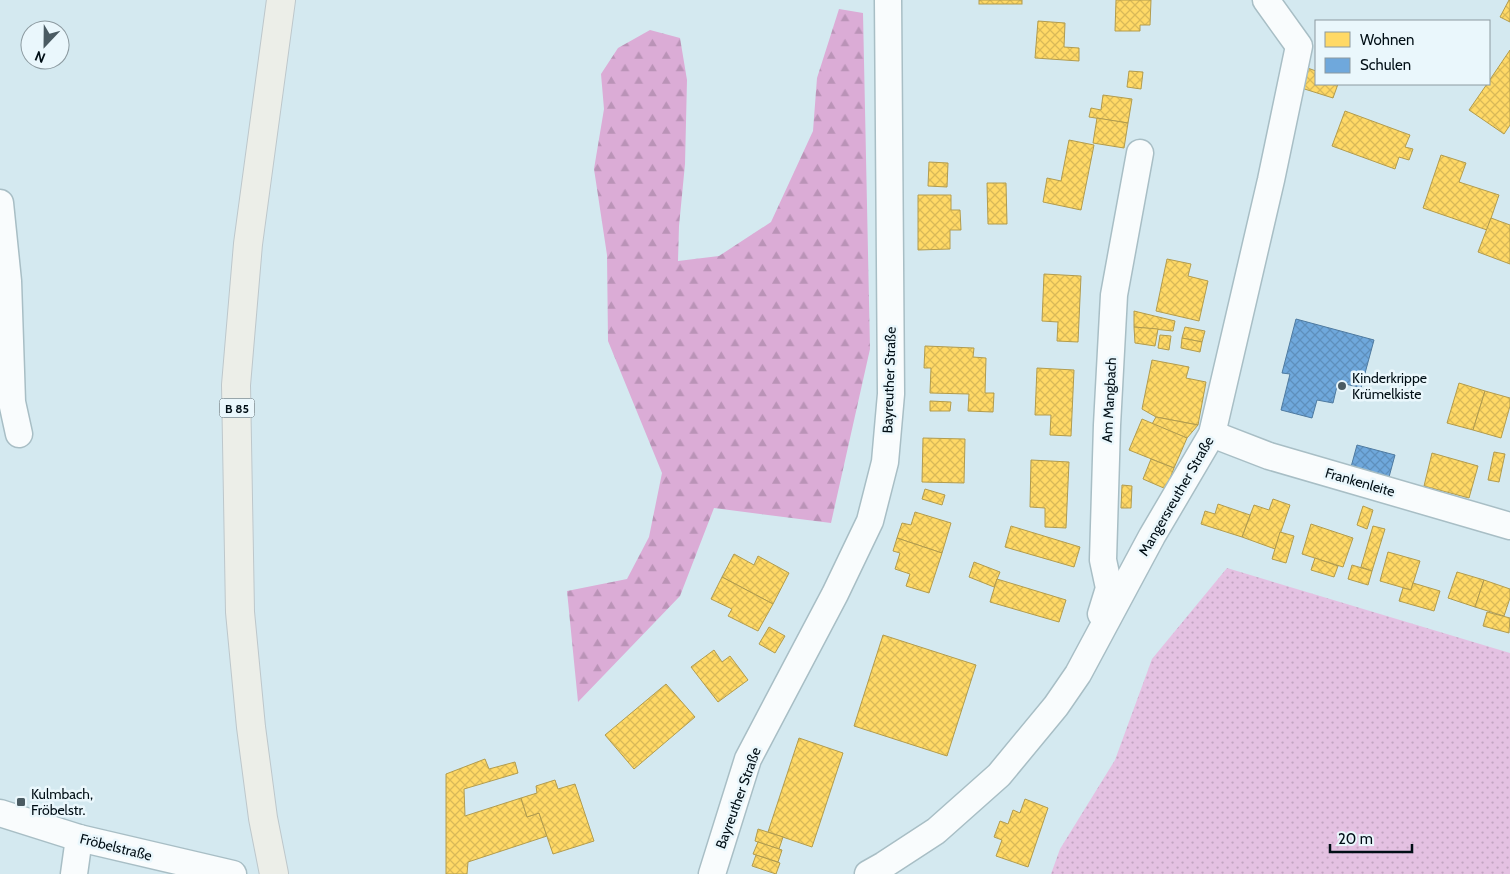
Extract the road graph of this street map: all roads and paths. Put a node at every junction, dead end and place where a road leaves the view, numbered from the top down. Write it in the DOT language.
graph roads {
  1 [pos="280,0"];
  2 [pos="888,0"];
  3 [pos="1266,0"];
  4 [pos="1140,153"];
  5 [pos="0,203"];
  6 [pos="19,434"];
  7 [pos="1212,434"];
  8 [pos="1510,526"];
  9 [pos="1092,646"];
  10 [pos="0,813"];
  11 [pos="79,838"];
  12 [pos="206,871"];
  13 [pos="74,874"];
  14 [pos="233,874"];
  15 [pos="274,874"];
  16 [pos="712,874"];
  17 [pos="868,874"];
  1 -- 15 [label="main road, B 85"];
  2 -- 16 [label="street, Bayreuther Straße"];
  3 -- 7 [label="street, Mangersreuther Straße"];
  4 -- 9 [label="street, Am Mangbach"];
  5 -- 6 [label="street"];
  7 -- 8 [label="street, Frankenleite"];
  7 -- 9 [label="street, Mangersreuther Straße"];
  9 -- 17 [label="street, Mangersreuther Straße"];
  10 -- 11 [label="street, Fröbelstraße"];
  11 -- 12 [label="street, Fröbelstraße"];
  11 -- 13 [label="street"];
  12 -- 14 [label="street, Fröbelstraße"];
}
